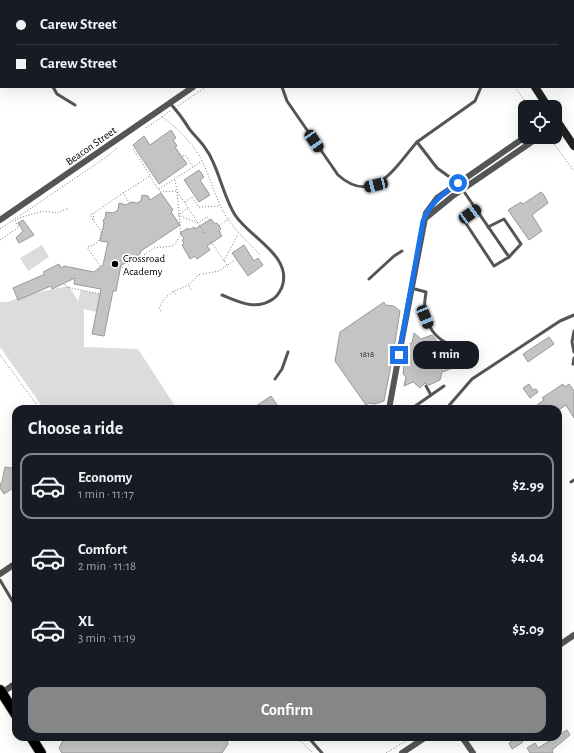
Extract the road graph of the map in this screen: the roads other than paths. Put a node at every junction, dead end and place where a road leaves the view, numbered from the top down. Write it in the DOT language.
graph roads {
  1 [pos="54,88"];
  2 [pos="192,88"];
  3 [pos="282,88"];
  4 [pos="481,88"];
  5 [pos="536,88"];
  6 [pos="543,100"];
  7 [pos="170,103"];
  8 [pos="75,105"];
  9 [pos="562,131"];
  10 [pos="417,142"];
  11 [pos="518,142"];
  12 [pos="529,144"];
  13 [pos="574,146"];
  14 [pos="458,183"];
  15 [pos="462,189"];
  16 [pos="476,210"];
  17 [pos="0,220"];
  18 [pos="423,221"];
  19 [pos="488,227"];
  20 [pos="402,252"];
  21 [pos="509,256"];
  22 [pos="369,279"];
  23 [pos="411,288"];
  24 [pos="222,296"];
  25 [pos="574,315"];
  26 [pos="574,330"];
  27 [pos="458,346"];
  28 [pos="288,352"];
  29 [pos="574,352"];
  30 [pos="574,358"];
  31 [pos="574,364"];
  32 [pos="275,378"];
  33 [pos="426,386"];
  34 [pos="444,386"];
  35 [pos="431,395"];
  36 [pos="390,405"];
  37 [pos="417,405"];
  38 [pos="449,405"];
  39 [pos="12,566"];
  40 [pos="0,574"];
  41 [pos="0,580"];
  42 [pos="12,600"];
  43 [pos="574,635"];
  44 [pos="562,643"];
  45 [pos="12,685"];
  46 [pos="1,692"];
  47 [pos="12,709"];
  48 [pos="34,741"];
  49 [pos="312,741"];
  50 [pos="420,741"];
  51 [pos="465,741"];
  52 [pos="41,753"];
  53 [pos="322,753"];
  54 [pos="402,753"];
  55 [pos="473,753"];
  1 -- 8 [label="lane"];
  2 -- 7 [label="street, Beacon Street"];
  3 -- 10 [label="lane"];
  4 -- 10 [label="lane"];
  5 -- 6 [label="main road"];
  7 -- 17 [label="street, Beacon Street"];
  7 -- 24 [label="lane"];
  9 -- 13 [label="main road"];
  10 -- 14 [label="lane"];
  11 -- 14 [label="street"];
  12 -- 15 [label="street"];
  14 -- 15 [label="lane"];
  14 -- 18 [label="street"];
  15 -- 16 [label="lane"];
  15 -- 18 [label="street"];
  16 -- 19 [label="lane"];
  16 -- 21 [label="lane"];
  18 -- 23 [label="street"];
  19 -- 21 [label="lane"];
  19 -- 21 [label="lane"];
  20 -- 22 [label="lane"];
  23 -- 27 [label="lane"];
  23 -- 36 [label="street"];
  25 -- 38 [label="lane"];
  26 -- 29 [label="lane"];
  28 -- 32 [label="lane"];
  30 -- 31 [label="lane"];
  33 -- 35 [label="lane"];
  34 -- 35 [label="lane"];
  35 -- 37 [label="lane"];
  39 -- 40 [label="street"];
  41 -- 42 [label="lane"];
  43 -- 44 [label="street"];
  45 -- 46 [label="street"];
  46 -- 47 [label="main road"];
  48 -- 52 [label="main road"];
  49 -- 53 [label="lane"];
  50 -- 54 [label="street"];
  51 -- 55 [label="street"];
}
